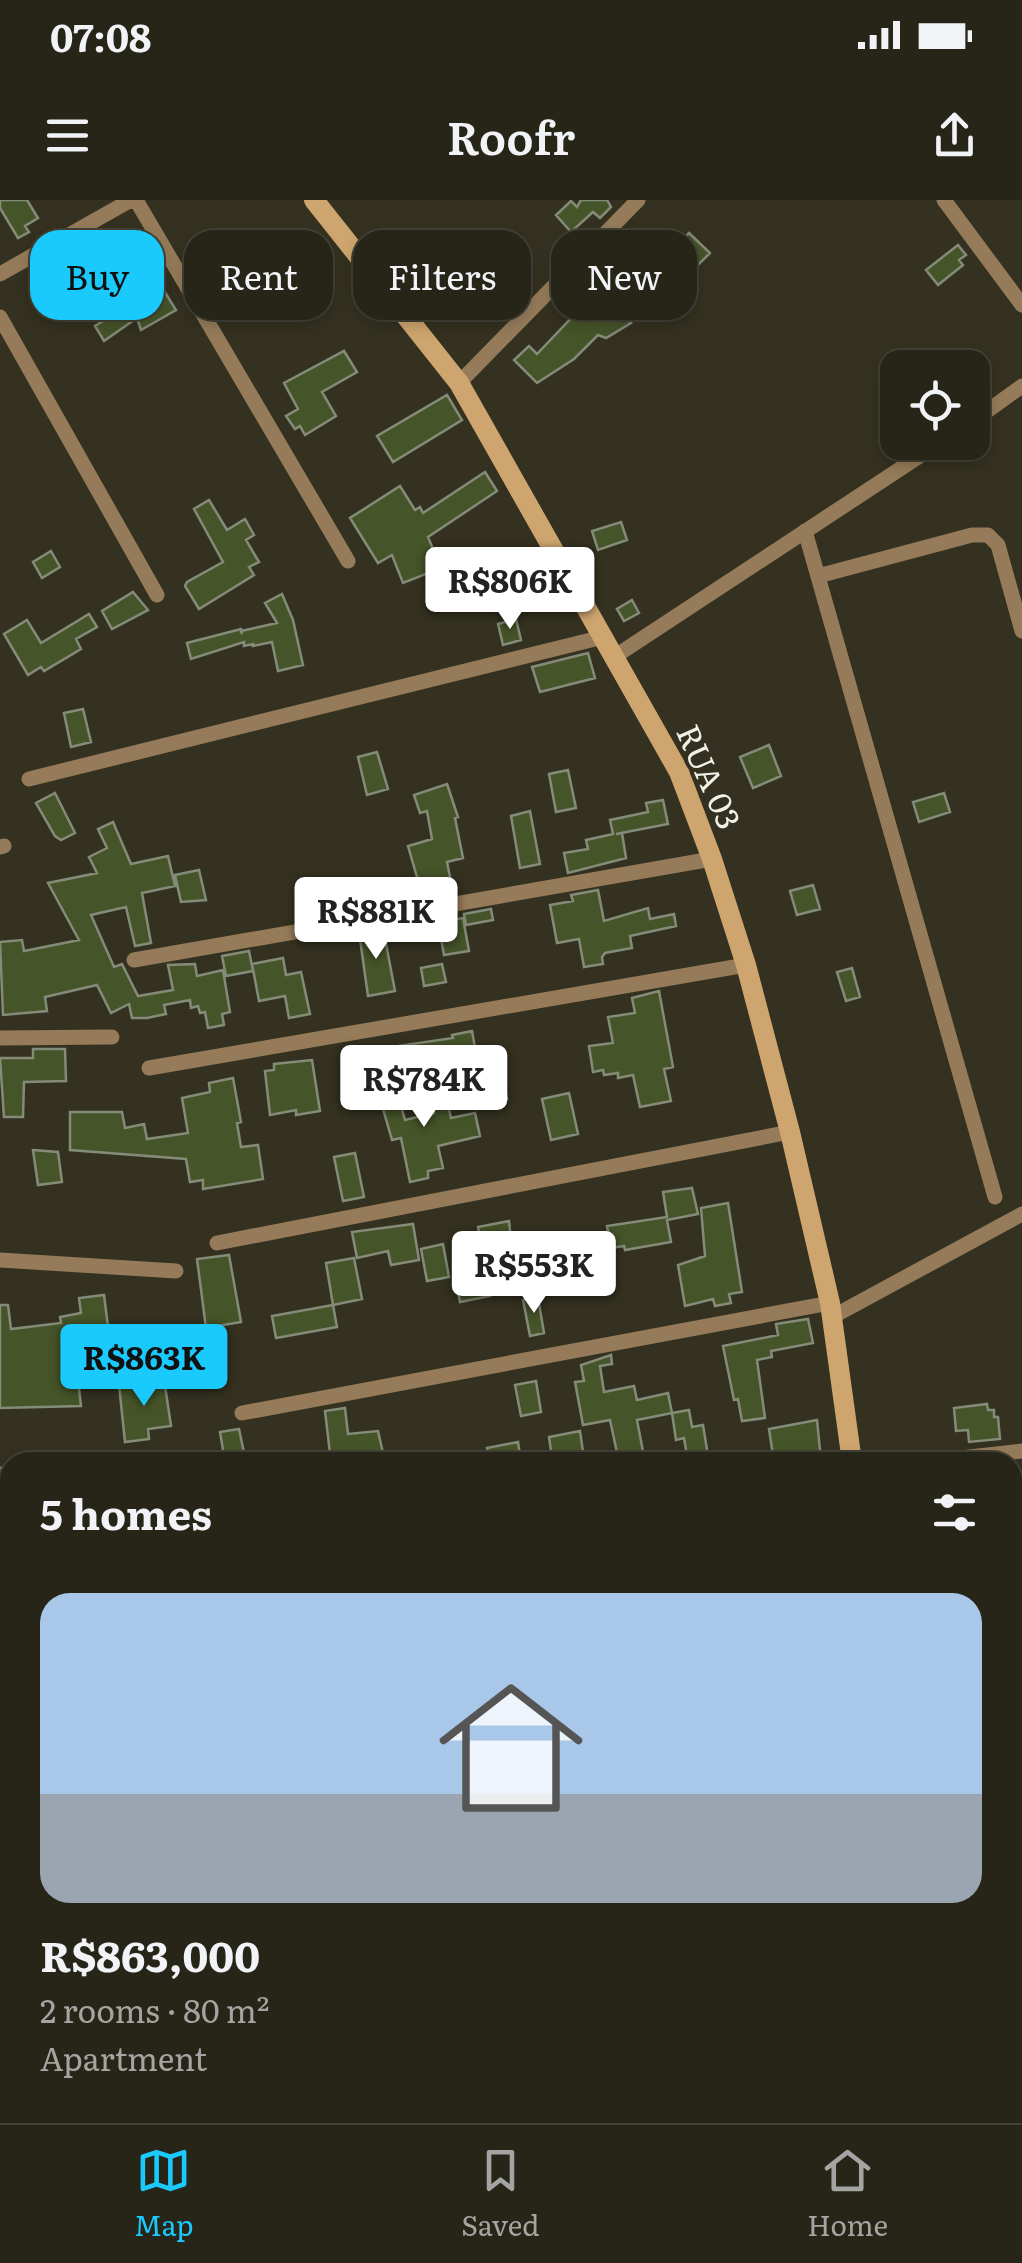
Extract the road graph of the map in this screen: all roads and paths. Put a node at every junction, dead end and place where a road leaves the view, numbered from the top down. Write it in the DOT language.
graph roads {
  1 [pos="134,200"];
  2 [pos="314,200"];
  3 [pos="638,200"];
  4 [pos="969,200"];
  5 [pos="949,206"];
  6 [pos="0,274"];
  7 [pos="1022,304"];
  8 [pos="0,317"];
  9 [pos="459,383"];
  10 [pos="1020,396"];
  11 [pos="990,412"];
  12 [pos="914,460"];
  13 [pos="806,532"];
  14 [pos="348,561"];
  15 [pos="818,576"];
  16 [pos="158,596"];
  17 [pos="1022,631"];
  18 [pos="603,638"];
  19 [pos="614,658"];
  20 [pos="29,778"];
  21 [pos="712,859"];
  22 [pos="134,960"];
  23 [pos="746,965"];
  24 [pos="112,1037"];
  25 [pos="0,1038"];
  26 [pos="149,1068"];
  27 [pos="790,1132"];
  28 [pos="995,1198"];
  29 [pos="1022,1214"];
  30 [pos="217,1244"];
  31 [pos="0,1260"];
  32 [pos="176,1271"];
  33 [pos="831,1310"];
  34 [pos="242,1413"];
  35 [pos="851,1452"];
  1 -- 6 [label="street"];
  1 -- 14 [label="street"];
  2 -- 9 [label="street, RUA 03"];
  3 -- 9 [label="street"];
  4 -- 5 [label="street"];
  5 -- 7 [label="street"];
  8 -- 16 [label="street"];
  9 -- 18 [label="street, RUA 03"];
  10 -- 11 [label="street"];
  12 -- 13 [label="street"];
  13 -- 15 [label="street"];
  13 -- 19 [label="street"];
  15 -- 17 [label="street"];
  15 -- 28 [label="street"];
  18 -- 19 [label="street, RUA 03"];
  18 -- 20 [label="street"];
  19 -- 21 [label="street, RUA 03"];
  21 -- 22 [label="street"];
  21 -- 23 [label="street, RUA 03"];
  23 -- 26 [label="street"];
  23 -- 27 [label="street, RUA 03"];
  24 -- 25 [label="street"];
  27 -- 30 [label="street"];
  27 -- 33 [label="street, RUA 03"];
  29 -- 33 [label="street"];
  31 -- 32 [label="street"];
  33 -- 34 [label="street"];
  33 -- 35 [label="street, RUA 03"];
}
